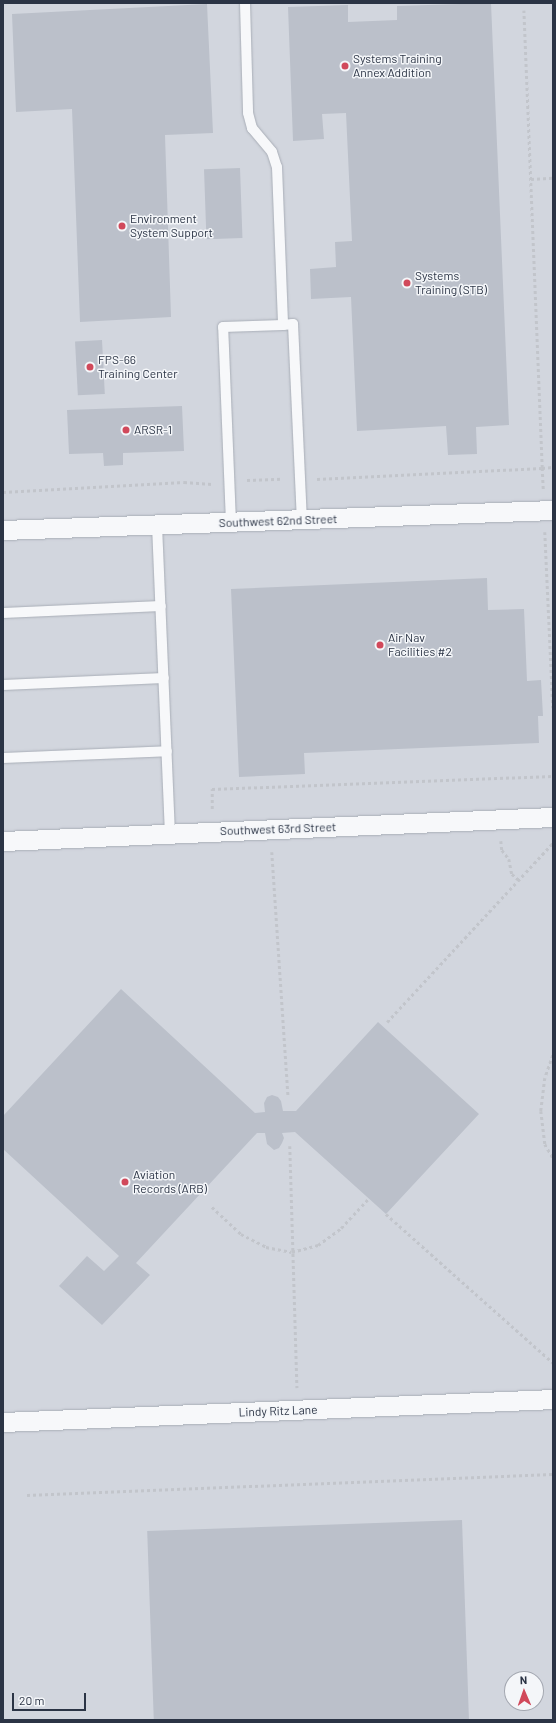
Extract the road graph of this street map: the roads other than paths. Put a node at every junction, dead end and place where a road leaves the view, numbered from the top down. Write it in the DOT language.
graph roads {
  1 [pos="245,3"];
  2 [pos="283,325"];
  3 [pos="548,511"];
  4 [pos="302,520"];
  5 [pos="231,522"];
  6 [pos="157,525"];
  7 [pos="3,530"];
  8 [pos="160,606"];
  9 [pos="3,613"];
  10 [pos="164,678"];
  11 [pos="3,685"];
  12 [pos="167,751"];
  13 [pos="3,758"];
  14 [pos="553,817"];
  15 [pos="170,834"];
  16 [pos="3,841"];
  17 [pos="553,1399"];
  18 [pos="3,1422"];
  1 -- 2 [label="lane"];
  2 -- 4 [label="lane"];
  2 -- 5 [label="lane"];
  3 -- 4 [label="street, Southwest 62nd Street"];
  4 -- 5 [label="street, Southwest 62nd Street"];
  5 -- 6 [label="street, Southwest 62nd Street"];
  6 -- 7 [label="street, Southwest 62nd Street"];
  6 -- 8 [label="lane"];
  8 -- 9 [label="lane"];
  8 -- 10 [label="lane"];
  10 -- 11 [label="lane"];
  10 -- 12 [label="lane"];
  12 -- 13 [label="lane"];
  12 -- 15 [label="lane"];
  14 -- 15 [label="street, Southwest 63rd Street"];
  15 -- 16 [label="street, Southwest 63rd Street"];
  17 -- 18 [label="street, Lindy Ritz Lane"];
}
